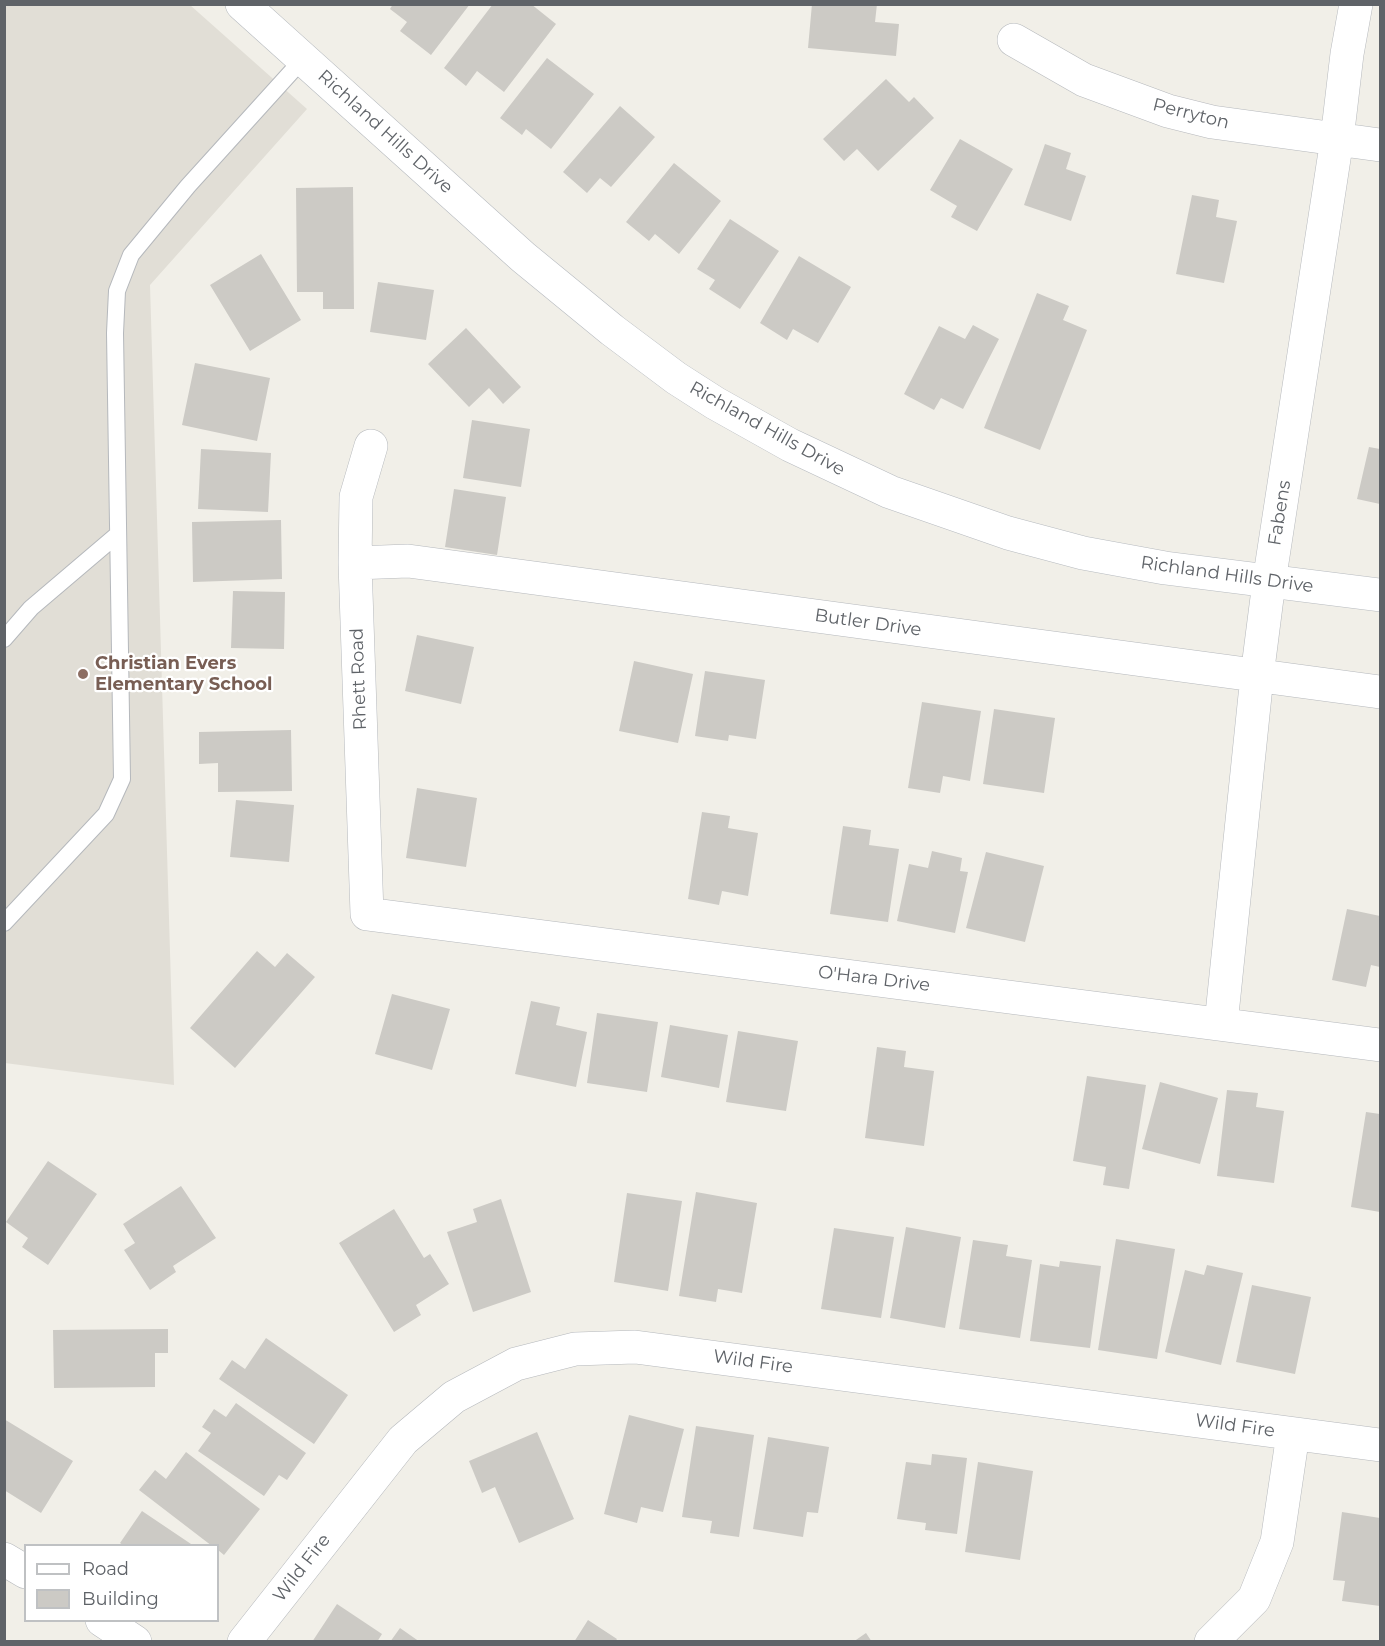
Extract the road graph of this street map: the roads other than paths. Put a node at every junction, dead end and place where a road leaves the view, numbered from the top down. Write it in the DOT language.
graph roads {
  1 [pos="242,4"];
  2 [pos="1356,4"];
  3 [pos="1014,40"];
  4 [pos="303,59"];
  5 [pos="1336,140"];
  6 [pos="1380,146"];
  7 [pos="371,446"];
  8 [pos="118,534"];
  9 [pos="356,563"];
  10 [pos="1269,582"];
  11 [pos="1380,595"];
  12 [pos="4,639"];
  13 [pos="1257,676"];
  14 [pos="1380,692"];
  15 [pos="367,914"];
  16 [pos="4,923"];
  17 [pos="1221,1024"];
  18 [pos="1380,1045"];
  19 [pos="1293,1434"];
  20 [pos="1380,1445"];
  21 [pos="4,1559"];
  22 [pos="24,1571"];
  23 [pos="105,1622"];
  24 [pos="135,1641"];
  25 [pos="244,1641"];
  26 [pos="1211,1641"];
  1 -- 4 [label="street, Richland Hills Drive"];
  2 -- 5 [label="street, Fabens"];
  3 -- 5 [label="street, Perryton"];
  4 -- 8 [label="lane"];
  4 -- 10 [label="street, Richland Hills Drive"];
  5 -- 6 [label="street, Perryton"];
  5 -- 10 [label="street, Fabens"];
  7 -- 9 [label="street, Rhett Road"];
  8 -- 12 [label="lane"];
  8 -- 16 [label="lane"];
  9 -- 13 [label="street, Butler Drive"];
  9 -- 15 [label="street, Rhett Road"];
  10 -- 11 [label="street, Richland Hills Drive"];
  10 -- 13 [label="street, Fabens"];
  13 -- 14 [label="street, Butler Drive"];
  13 -- 17 [label="street, Fabens"];
  15 -- 17 [label="street, O'Hara Drive"];
  17 -- 18 [label="street, O'Hara Drive"];
  19 -- 20 [label="street, Wild Fire"];
  19 -- 25 [label="street, Wild Fire"];
  19 -- 26 [label="street"];
  21 -- 22 [label="street"];
  23 -- 24 [label="street"];
}
